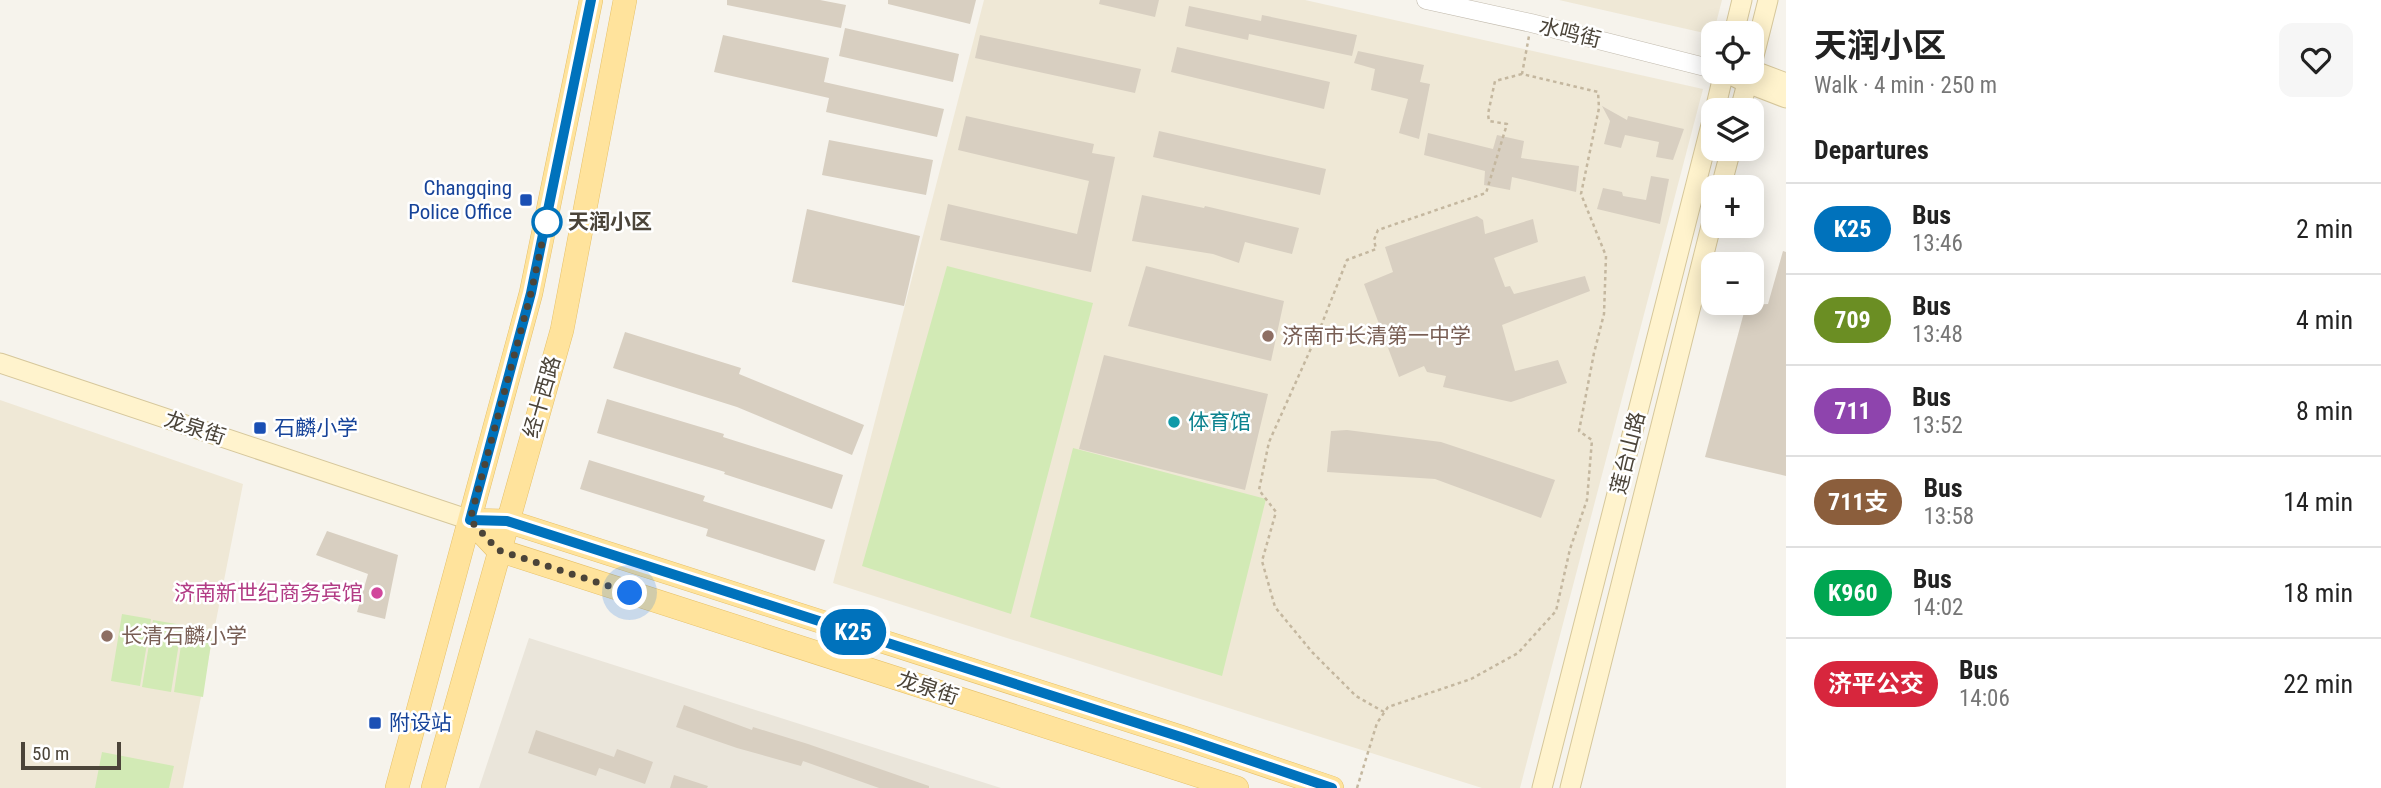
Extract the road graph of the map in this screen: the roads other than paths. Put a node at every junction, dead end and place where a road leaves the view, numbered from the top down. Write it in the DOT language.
graph roads {
  1 [pos="591,0"];
  2 [pos="625,0"];
  3 [pos="1426,0"];
  4 [pos="1742,0"];
  5 [pos="1768,0"];
  6 [pos="1737,21"];
  7 [pos="1763,21"];
  8 [pos="1701,66"];
  9 [pos="1764,76"];
  10 [pos="1764,82"];
  11 [pos="1786,83"];
  12 [pos="1786,98"];
  13 [pos="1702,161"];
  14 [pos="1708,238"];
  15 [pos="0,363"];
  16 [pos="470,520"];
  17 [pos="507,521"];
  18 [pos="498,550"];
  19 [pos="397,788"];
  20 [pos="433,788"];
  21 [pos="1237,788"];
  22 [pos="1332,788"];
  23 [pos="1542,788"];
  24 [pos="1570,788"];
  1 -- 16 [label="main road, 经十西路"];
  2 -- 17 [label="main road, 经十西路"];
  3 -- 8 [label="street, 水鸣街"];
  4 -- 6 [label="main road"];
  5 -- 7 [label="main road"];
  9 -- 11 [label="main road"];
  10 -- 12 [label="main road"];
  13 -- 23 [label="main road, 莲台山路"];
  14 -- 24 [label="main road, 莲台山路"];
  15 -- 16 [label="main road, 龙泉街"];
  16 -- 17 [label="main road, 龙泉街"];
  16 -- 18 [label="main road, 龙泉街"];
  16 -- 19 [label="main road, 经十西路"];
  17 -- 18 [label="main road, 经十西路"];
  17 -- 22 [label="main road, 龙泉街"];
  18 -- 20 [label="main road, 经十西路"];
  18 -- 21 [label="main road, 龙泉街"];
}
